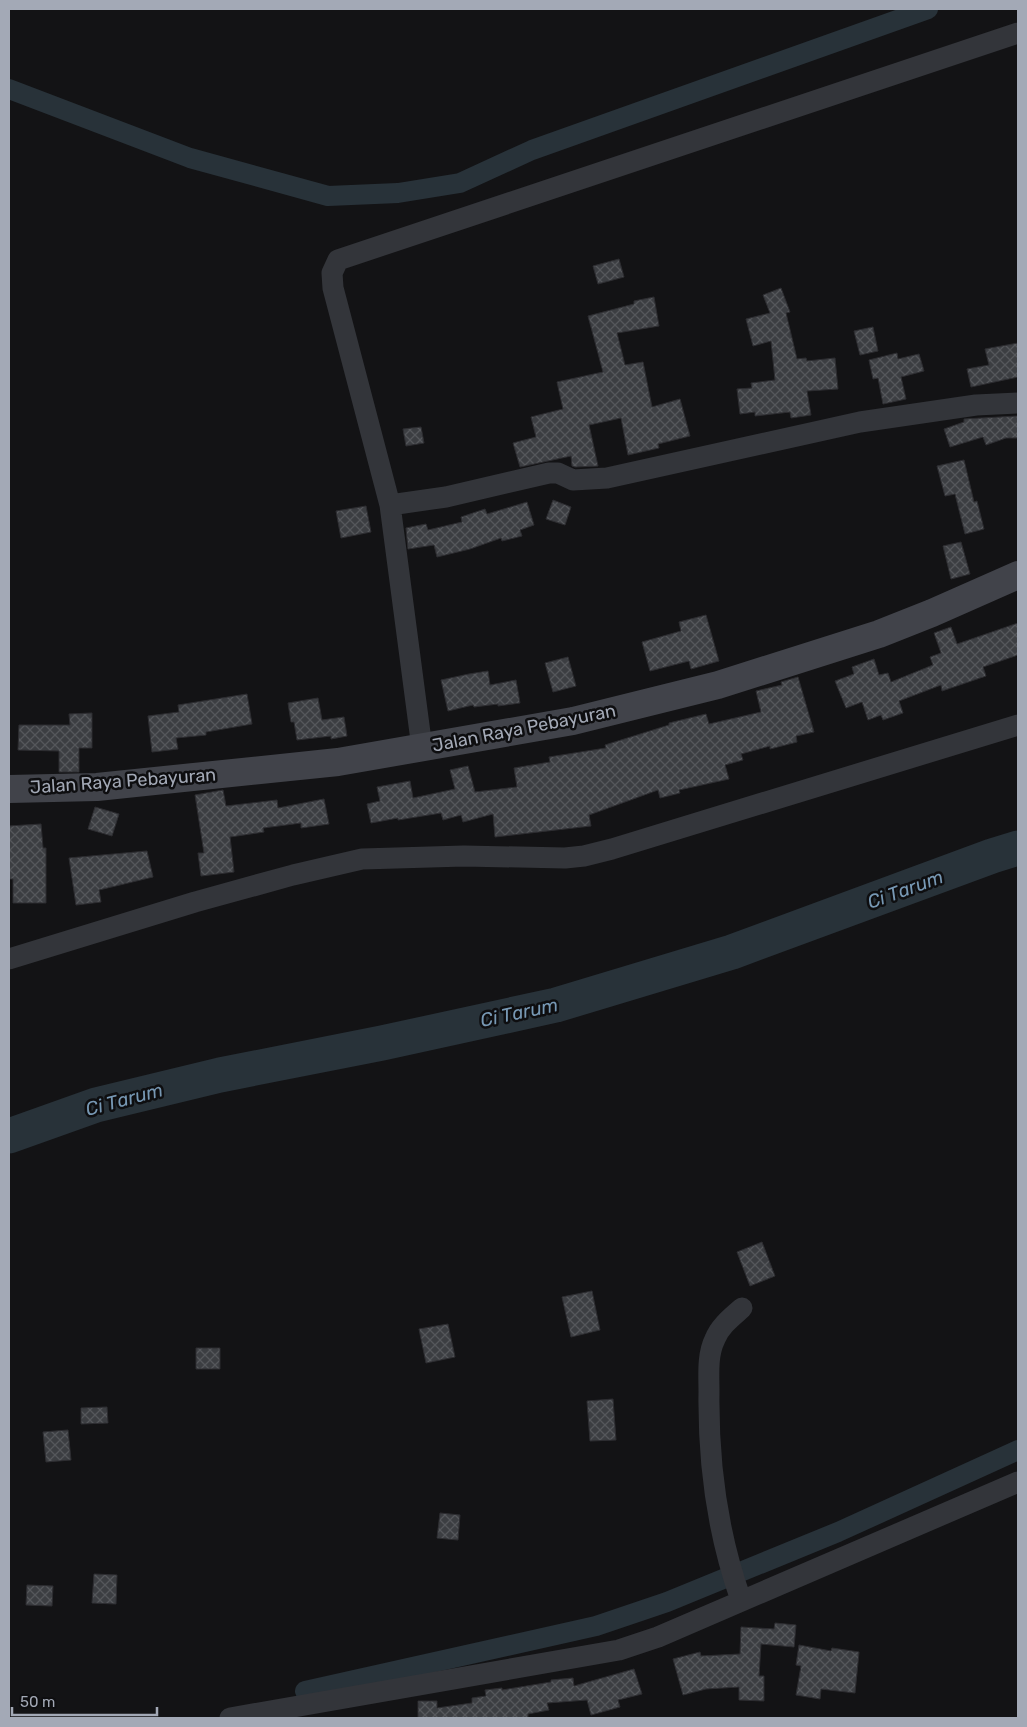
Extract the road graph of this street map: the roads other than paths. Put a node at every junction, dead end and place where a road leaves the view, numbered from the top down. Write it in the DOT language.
graph roads {
  1 [pos="1018,33"];
  2 [pos="1018,403"];
  3 [pos="390,505"];
  4 [pos="1018,575"];
  5 [pos="1018,725"];
  6 [pos="422,748"];
  7 [pos="9,789"];
  8 [pos="9,959"];
  9 [pos="742,1308"];
  10 [pos="1018,1482"];
  11 [pos="738,1592"];
  12 [pos="230,1718"];
  1 -- 3 [label="street"];
  2 -- 3 [label="street"];
  3 -- 6 [label="street"];
  4 -- 6 [label="main road, Jalan Raya Pebayuran"];
  5 -- 8 [label="street"];
  6 -- 7 [label="main road, Jalan Raya Pebayuran"];
  9 -- 11 [label="street"];
  10 -- 11 [label="street"];
  11 -- 12 [label="street"];
}
